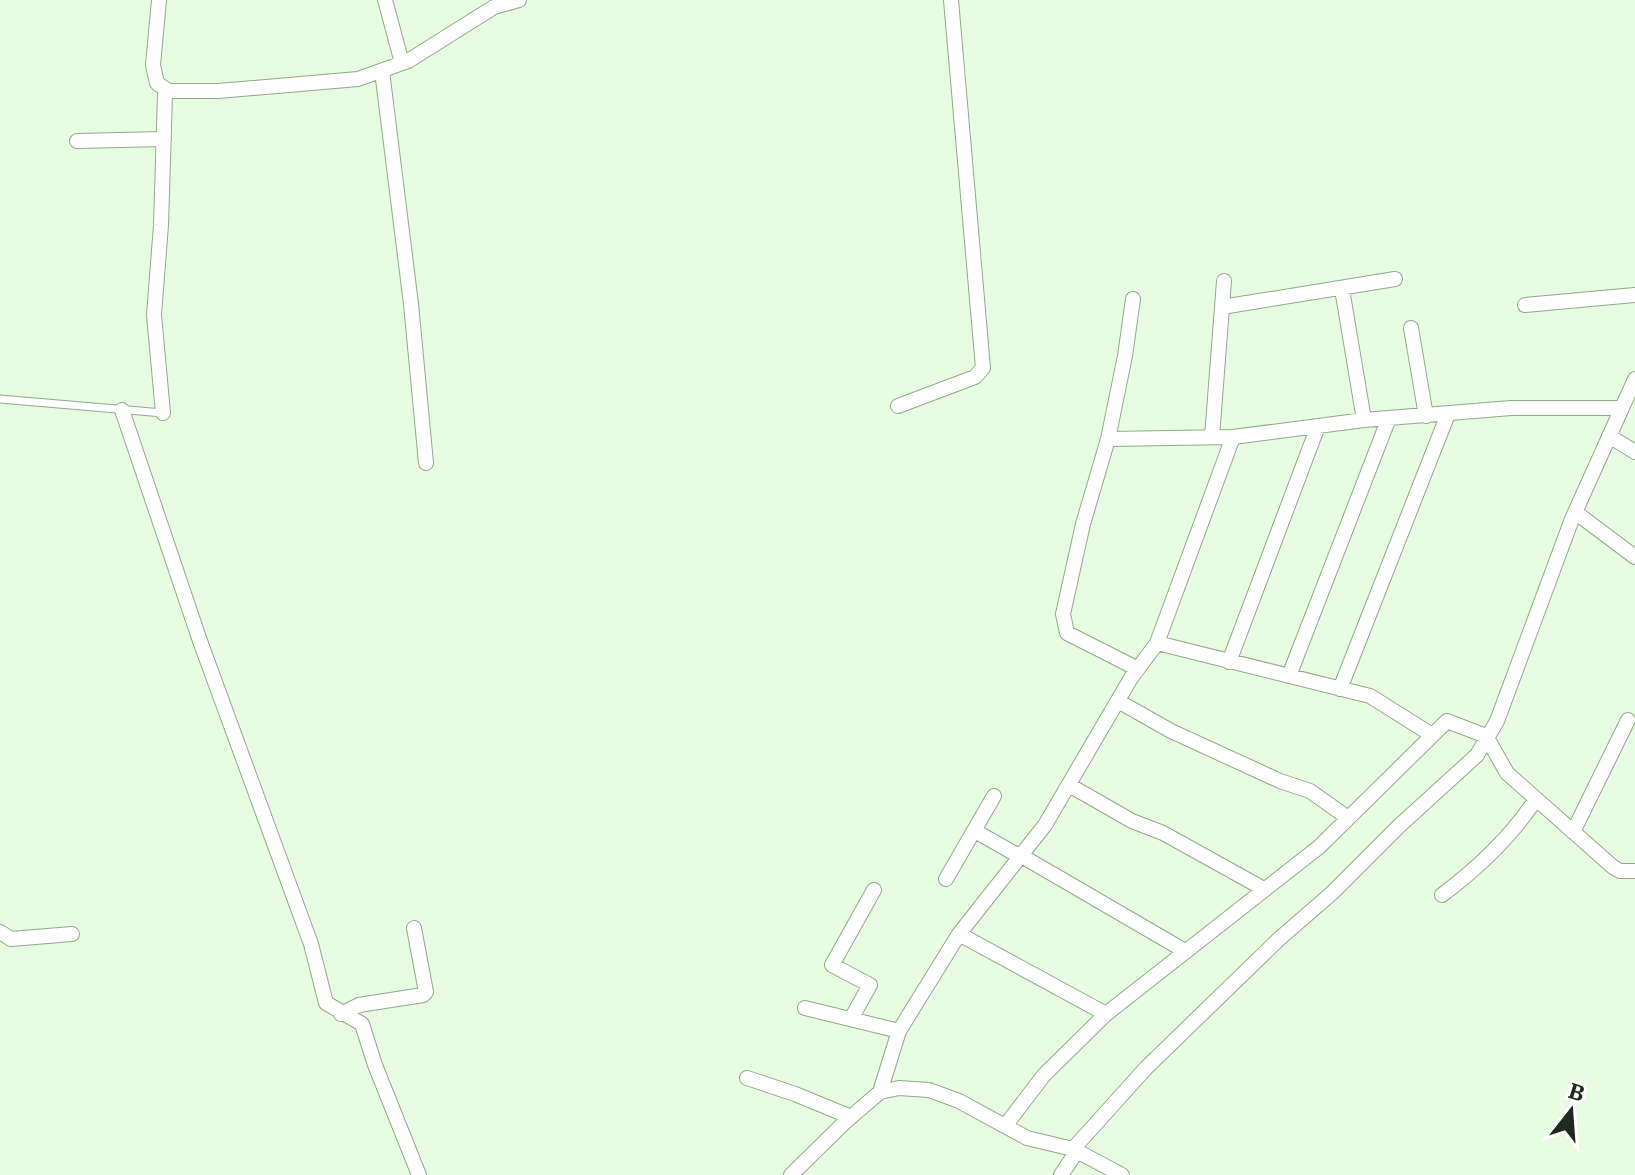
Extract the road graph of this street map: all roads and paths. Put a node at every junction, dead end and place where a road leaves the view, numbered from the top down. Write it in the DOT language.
graph roads {
  1 [pos="159,0"];
  2 [pos="385,0"];
  3 [pos="519,0"];
  4 [pos="951,0"];
  5 [pos="402,63"];
  6 [pos="382,71"];
  7 [pos="168,91"];
  8 [pos="164,139"];
  9 [pos="77,141"];
  10 [pos="1395,279"];
  11 [pos="1224,281"];
  12 [pos="1342,289"];
  13 [pos="1635,295"];
  14 [pos="1133,299"];
  15 [pos="1525,305"];
  16 [pos="1222,307"];
  17 [pos="1411,328"];
  18 [pos="1635,379"];
  19 [pos="0,399"];
  20 [pos="898,406"];
  21 [pos="1621,408"];
  22 [pos="122,410"];
  23 [pos="163,413"];
  24 [pos="1448,414"];
  25 [pos="1426,416"];
  26 [pos="1389,418"];
  27 [pos="1364,420"];
  28 [pos="1318,426"];
  29 [pos="1609,436"];
  30 [pos="1212,437"];
  31 [pos="1233,437"];
  32 [pos="1108,439"];
  33 [pos="1635,452"];
  34 [pos="426,463"];
  35 [pos="1575,512"];
  36 [pos="1635,557"];
  37 [pos="1157,643"];
  38 [pos="1229,662"];
  39 [pos="1138,669"];
  40 [pos="1289,676"];
  41 [pos="1340,689"];
  42 [pos="1118,701"];
  43 [pos="1628,720"];
  44 [pos="1432,735"];
  45 [pos="1486,736"];
  46 [pos="1069,785"];
  47 [pos="994,796"];
  48 [pos="1536,799"];
  49 [pos="1348,818"];
  50 [pos="975,831"];
  51 [pos="1573,832"];
  52 [pos="1020,855"];
  53 [pos="1635,855"];
  54 [pos="1631,872"];
  55 [pos="946,879"];
  56 [pos="1264,889"];
  57 [pos="874,890"];
  58 [pos="1442,895"];
  59 [pos="414,928"];
  60 [pos="0,932"];
  61 [pos="72,934"];
  62 [pos="959,934"];
  63 [pos="1185,951"];
  64 [pos="805,1008"];
  65 [pos="341,1014"];
  66 [pos="1106,1014"];
  67 [pos="851,1019"];
  68 [pos="899,1031"];
  69 [pos="747,1078"];
  70 [pos="880,1092"];
  71 [pos="851,1117"];
  72 [pos="1005,1126"];
  73 [pos="1075,1150"];
  74 [pos="419,1175"];
  75 [pos="791,1175"];
  76 [pos="1061,1175"];
  77 [pos="1122,1175"];
  1 -- 7 [label="street"];
  2 -- 5 [label="street"];
  3 -- 5 [label="street"];
  4 -- 20 [label="street"];
  5 -- 6 [label="street"];
  6 -- 7 [label="street"];
  6 -- 34 [label="street"];
  7 -- 8 [label="street"];
  8 -- 9 [label="street"];
  8 -- 23 [label="street"];
  10 -- 12 [label="street"];
  11 -- 16 [label="street"];
  12 -- 16 [label="street"];
  12 -- 27 [label="street"];
  13 -- 15 [label="street"];
  14 -- 32 [label="street"];
  16 -- 30 [label="street"];
  17 -- 25 [label="street"];
  18 -- 21 [label="street"];
  19 -- 22 [label="lane"];
  21 -- 24 [label="street"];
  21 -- 29 [label="street"];
  22 -- 23 [label="lane"];
  22 -- 65 [label="street"];
  24 -- 25 [label="street"];
  24 -- 41 [label="street"];
  25 -- 26 [label="street"];
  26 -- 27 [label="street"];
  26 -- 40 [label="street"];
  27 -- 28 [label="street"];
  28 -- 31 [label="street"];
  28 -- 38 [label="street"];
  29 -- 33 [label="street"];
  29 -- 35 [label="street"];
  30 -- 31 [label="street"];
  30 -- 32 [label="street"];
  31 -- 37 [label="street"];
  32 -- 39 [label="street"];
  35 -- 36 [label="street"];
  35 -- 45 [label="street"];
  37 -- 38 [label="street"];
  37 -- 39 [label="street"];
  38 -- 40 [label="street"];
  39 -- 42 [label="street"];
  40 -- 41 [label="street"];
  41 -- 44 [label="street"];
  42 -- 46 [label="street"];
  42 -- 49 [label="street"];
  43 -- 51 [label="street"];
  44 -- 45 [label="street"];
  44 -- 49 [label="street"];
  45 -- 48 [label="street"];
  45 -- 73 [label="street"];
  46 -- 52 [label="street"];
  46 -- 56 [label="street"];
  47 -- 50 [label="street"];
  48 -- 51 [label="street"];
  48 -- 58 [label="street"];
  49 -- 56 [label="street"];
  50 -- 52 [label="street"];
  50 -- 55 [label="street"];
  51 -- 54 [label="street"];
  52 -- 62 [label="street"];
  52 -- 63 [label="street"];
  53 -- 54 [label="street"];
  56 -- 63 [label="street"];
  57 -- 67 [label="street"];
  59 -- 65 [label="street"];
  60 -- 61 [label="street"];
  62 -- 66 [label="street"];
  62 -- 68 [label="street"];
  63 -- 66 [label="street"];
  64 -- 67 [label="street"];
  65 -- 74 [label="street"];
  66 -- 72 [label="street"];
  67 -- 68 [label="street"];
  68 -- 70 [label="street"];
  69 -- 71 [label="street"];
  70 -- 71 [label="street"];
  70 -- 72 [label="street"];
  71 -- 75 [label="street"];
  72 -- 73 [label="street"];
  73 -- 76 [label="street"];
  73 -- 77 [label="street"];
}
